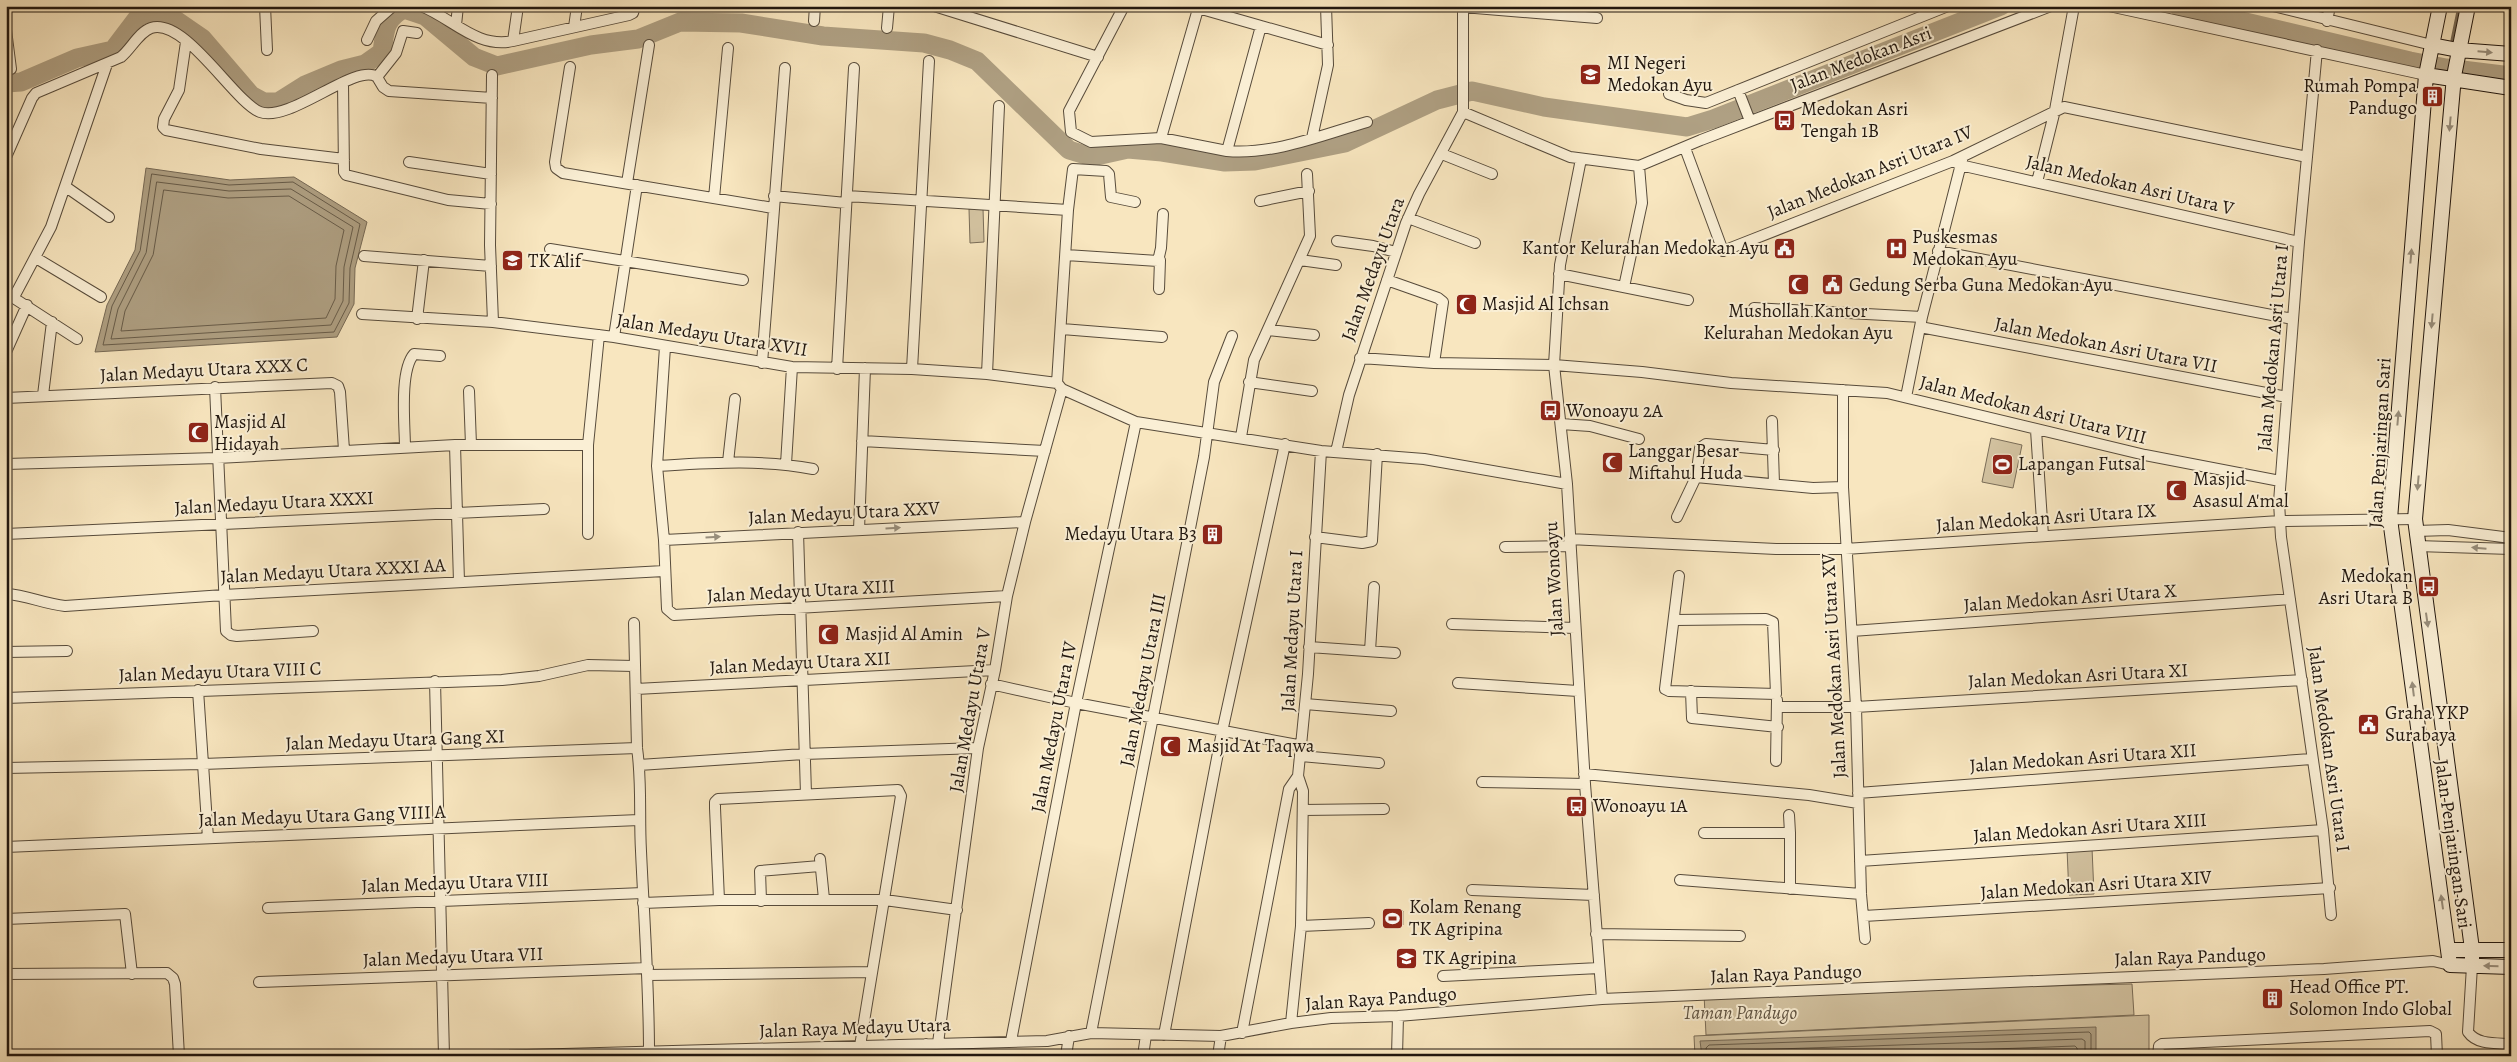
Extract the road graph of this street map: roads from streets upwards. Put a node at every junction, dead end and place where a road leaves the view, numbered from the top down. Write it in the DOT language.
graph roads {
  1 [pos="265,6"];
  2 [pos="393,6"];
  3 [pos="421,6"];
  4 [pos="458,6"];
  5 [pos="518,6"];
  6 [pos="577,6"];
  7 [pos="635,6"];
  8 [pos="815,6"];
  9 [pos="890,6"];
  10 [pos="934,6"];
  11 [pos="1124,6"];
  12 [pos="1326,6"];
  13 [pos="1948,6"];
  14 [pos="2051,6"];
  15 [pos="2074,6"];
  16 [pos="2109,6"];
  17 [pos="2273,6"];
  18 [pos="2330,6"];
  19 [pos="2440,6"];
  20 [pos="2468,6"];
  21 [pos="1463,7"];
  22 [pos="1195,8"];
  23 [pos="1597,18"];
  24 [pos="814,21"];
  25 [pos="2327,21"];
  26 [pos="456,25"];
  27 [pos="1261,26"];
  28 [pos="574,27"];
  29 [pos="887,28"];
  30 [pos="6,30"];
  31 [pos="418,33"];
  32 [pos="367,40"];
  33 [pos="513,40"];
  34 [pos="186,42"];
  35 [pos="649,45"];
  36 [pos="1328,45"];
  37 [pos="2432,46"];
  38 [pos="728,48"];
  39 [pos="267,50"];
  40 [pos="2317,50"];
  41 [pos="2458,52"];
  42 [pos="2511,54"];
  43 [pos="1098,57"];
  44 [pos="928,61"];
  45 [pos="107,64"];
  46 [pos="570,67"];
  47 [pos="785,68"];
  48 [pos="854,68"];
  49 [pos="11,69"];
  50 [pos="2426,73"];
  51 [pos="492,75"];
  52 [pos="377,77"];
  53 [pos="2454,78"];
  54 [pos="343,83"];
  55 [pos="2511,88"];
  56 [pos="1739,93"];
  57 [pos="1669,94"];
  58 [pos="492,98"];
  59 [pos="999,106"];
  60 [pos="1463,109"];
  61 [pos="2055,110"];
  62 [pos="1749,119"];
  63 [pos="1367,122"];
  64 [pos="1161,138"];
  65 [pos="1312,138"];
  66 [pos="1685,148"];
  67 [pos="1227,151"];
  68 [pos="1442,154"];
  69 [pos="6,157"];
  70 [pos="2307,157"];
  71 [pos="344,159"];
  72 [pos="1581,159"];
  73 [pos="1959,161"];
  74 [pos="409,162"];
  75 [pos="1639,166"];
  76 [pos="491,174"];
  77 [pos="1307,174"];
  78 [pos="1492,174"];
  79 [pos="2037,182"];
  80 [pos="632,184"];
  81 [pos="66,187"];
  82 [pos="1309,191"];
  83 [pos="774,196"];
  84 [pos="714,198"];
  85 [pos="846,199"];
  86 [pos="922,200"];
  87 [pos="1260,201"];
  88 [pos="1135,202"];
  89 [pos="491,204"];
  90 [pos="994,204"];
  91 [pos="772,208"];
  92 [pos="1068,210"];
  93 [pos="1163,214"];
  94 [pos="109,217"];
  95 [pos="1408,218"];
  96 [pos="1337,241"];
  97 [pos="2299,242"];
  98 [pos="1475,243"];
  99 [pos="550,249"];
  100 [pos="1938,251"];
  101 [pos="1396,252"];
  102 [pos="364,256"];
  103 [pos="1066,256"];
  104 [pos="36,258"];
  105 [pos="424,260"];
  106 [pos="1160,260"];
  107 [pos="1300,260"];
  108 [pos="626,262"];
  109 [pos="1336,265"];
  110 [pos="491,266"];
  111 [pos="1559,274"];
  112 [pos="743,280"];
  113 [pos="1387,280"];
  114 [pos="1624,287"];
  115 [pos="1159,289"];
  116 [pos="10,295"];
  117 [pos="101,297"];
  118 [pos="1688,300"];
  119 [pos="27,305"];
  120 [pos="1754,308"];
  121 [pos="362,314"];
  122 [pos="417,319"];
  123 [pos="2293,319"];
  124 [pos="52,322"];
  125 [pos="493,322"];
  126 [pos="1921,322"];
  127 [pos="1062,329"];
  128 [pos="1269,330"];
  129 [pos="599,335"];
  130 [pos="1314,335"];
  131 [pos="1162,336"];
  132 [pos="1232,336"];
  133 [pos="614,337"];
  134 [pos="77,339"];
  135 [pos="665,347"];
  136 [pos="6,352"];
  137 [pos="440,356"];
  138 [pos="1360,358"];
  139 [pos="762,363"];
  140 [pos="1434,363"];
  141 [pos="1554,365"];
  142 [pos="792,367"];
  143 [pos="865,368"];
  144 [pos="837,369"];
  145 [pos="912,369"];
  146 [pos="987,374"];
  147 [pos="1249,382"];
  148 [pos="1060,386"];
  149 [pos="215,388"];
  150 [pos="1843,390"];
  151 [pos="469,391"];
  152 [pos="1312,391"];
  153 [pos="43,395"];
  154 [pos="1906,397"];
  155 [pos="2287,397"];
  156 [pos="6,398"];
  157 [pos="735,399"];
  158 [pos="1772,421"];
  159 [pos="1136,422"];
  160 [pos="1560,424"];
  161 [pos="2036,430"];
  162 [pos="1208,432"];
  163 [pos="1241,436"];
  164 [pos="1639,439"];
  165 [pos="862,441"];
  166 [pos="1284,444"];
  167 [pos="455,445"];
  168 [pos="471,445"];
  169 [pos="588,445"];
  170 [pos="405,448"];
  171 [pos="344,450"];
  172 [pos="1321,450"];
  173 [pos="1774,450"];
  174 [pos="1045,451"];
  175 [pos="1336,452"];
  176 [pos="1377,454"];
  177 [pos="217,458"];
  178 [pos="728,462"];
  179 [pos="6,464"];
  180 [pos="786,464"];
  181 [pos="657,466"];
  182 [pos="813,469"];
  183 [pos="1696,477"];
  184 [pos="2280,481"];
  185 [pos="1567,484"];
  186 [pos="1774,484"];
  187 [pos="1843,487"];
  188 [pos="544,509"];
  189 [pos="456,512"];
  190 [pos="1677,517"];
  191 [pos="2390,519"];
  192 [pos="2280,521"];
  193 [pos="1025,522"];
  194 [pos="221,523"];
  195 [pos="2415,525"];
  196 [pos="860,530"];
  197 [pos="798,532"];
  198 [pos="6,534"];
  199 [pos="588,534"];
  200 [pos="2043,536"];
  201 [pos="1315,537"];
  202 [pos="2511,538"];
  203 [pos="664,540"];
  204 [pos="1569,543"];
  205 [pos="2417,546"];
  206 [pos="1505,547"];
  207 [pos="2511,549"];
  208 [pos="1846,550"];
  209 [pos="664,571"];
  210 [pos="1678,576"];
  211 [pos="458,582"];
  212 [pos="1374,587"];
  213 [pos="6,594"];
  214 [pos="224,595"];
  215 [pos="1008,596"];
  216 [pos="2290,599"];
  217 [pos="802,609"];
  218 [pos="1675,620"];
  219 [pos="634,624"];
  220 [pos="1452,624"];
  221 [pos="1575,628"];
  222 [pos="313,631"];
  223 [pos="1852,631"];
  224 [pos="1309,647"];
  225 [pos="67,651"];
  226 [pos="1370,651"];
  227 [pos="6,653"];
  228 [pos="1395,653"];
  229 [pos="634,666"];
  230 [pos="995,670"];
  231 [pos="2302,680"];
  232 [pos="434,681"];
  233 [pos="804,682"];
  234 [pos="1458,683"];
  235 [pos="991,684"];
  236 [pos="636,689"];
  237 [pos="198,690"];
  238 [pos="1578,691"];
  239 [pos="1691,692"];
  240 [pos="1776,694"];
  241 [pos="6,698"];
  242 [pos="1076,703"];
  243 [pos="1305,704"];
  244 [pos="1777,707"];
  245 [pos="1856,707"];
  246 [pos="1391,711"];
  247 [pos="1154,717"];
  248 [pos="1778,727"];
  249 [pos="1222,732"];
  250 [pos="637,748"];
  251 [pos="978,748"];
  252 [pos="1302,751"];
  253 [pos="804,754"];
  254 [pos="437,756"];
  255 [pos="2312,759"];
  256 [pos="1776,761"];
  257 [pos="1378,763"];
  258 [pos="202,764"];
  259 [pos="640,765"];
  260 [pos="6,768"];
  261 [pos="1298,776"];
  262 [pos="1584,779"];
  263 [pos="1482,782"];
  264 [pos="806,794"];
  265 [pos="1858,798"];
  266 [pos="1384,809"];
  267 [pos="1303,810"];
  268 [pos="1789,815"];
  269 [pos="639,820"];
  270 [pos="438,828"];
  271 [pos="2323,830"];
  272 [pos="1704,833"];
  273 [pos="1791,835"];
  274 [pos="208,838"];
  275 [pos="6,847"];
  276 [pos="1860,861"];
  277 [pos="1680,880"];
  278 [pos="2330,888"];
  279 [pos="1790,889"];
  280 [pos="1472,890"];
  281 [pos="1861,894"];
  282 [pos="1594,895"];
  283 [pos="643,898"];
  284 [pos="719,900"];
  285 [pos="761,900"];
  286 [pos="824,900"];
  287 [pos="885,900"];
  288 [pos="442,902"];
  289 [pos="268,908"];
  290 [pos="957,910"];
  291 [pos="2331,915"];
  292 [pos="1864,916"];
  293 [pos="6,919"];
  294 [pos="1369,923"];
  295 [pos="1301,926"];
  296 [pos="1596,934"];
  297 [pos="1740,936"];
  298 [pos="1866,939"];
  299 [pos="2472,949"];
  300 [pos="2448,950"];
  301 [pos="2511,950"];
  302 [pos="2433,961"];
  303 [pos="2450,965"];
  304 [pos="2472,966"];
  305 [pos="2511,967"];
  306 [pos="1598,968"];
  307 [pos="648,971"];
  308 [pos="872,972"];
  309 [pos="6,974"];
  310 [pos="132,974"];
  311 [pos="444,974"];
  312 [pos="1443,976"];
  313 [pos="259,982"];
  314 [pos="1602,999"];
  315 [pos="1398,1016"];
  316 [pos="1291,1023"];
  317 [pos="1091,1033"];
  318 [pos="1242,1033"];
  319 [pos="1146,1035"];
  320 [pos="1164,1035"];
  321 [pos="1069,1036"];
  322 [pos="1221,1036"];
  323 [pos="1010,1041"];
  324 [pos="938,1043"];
  325 [pos="926,1044"];
  326 [pos="2511,1044"];
  327 [pos="860,1046"];
  328 [pos="649,1052"];
  329 [pos="563,1055"];
  330 [pos="179,1056"];
  331 [pos="444,1056"];
  332 [pos="489,1056"];
  333 [pos="926,1056"];
  334 [pos="1066,1056"];
  335 [pos="1144,1056"];
  336 [pos="1218,1056"];
  337 [pos="1397,1056"];
  338 [pos="2158,1056"];
  339 [pos="2437,1056"];
  1 -- 39 [label="street"];
  2 -- 32 [label="street"];
  3 -- 26 [label="street"];
  4 -- 26 [label="street"];
  5 -- 33 [label="street"];
  6 -- 28 [label="street"];
  7 -- 28 [label="street"];
  8 -- 24 [label="street"];
  9 -- 29 [label="street"];
  10 -- 43 [label="street"];
  11 -- 43 [label="street"];
  12 -- 36 [label="street"];
  13 -- 56 [label="street"];
  14 -- 62 [label="street, Jalan Medokan Asri"];
  15 -- 61 [label="street"];
  16 -- 40 [label="street"];
  17 -- 25 [label="street"];
  18 -- 25 [label="street"];
  19 -- 37 [label="street"];
  20 -- 41 [label="street"];
  21 -- 23 [label="street"];
  21 -- 60 [label="street"];
  22 -- 27 [label="street"];
  22 -- 64 [label="street"];
  25 -- 37 [label="street"];
  26 -- 33 [label="street"];
  27 -- 36 [label="street"];
  27 -- 67 [label="street"];
  28 -- 33 [label="street"];
  30 -- 49 [label="street"];
  31 -- 52 [label="street"];
  34 -- 45 [label="street"];
  34 -- 54 [label="street"];
  34 -- 71 [label="street"];
  35 -- 80 [label="street"];
  36 -- 65 [label="street"];
  37 -- 41 [label="street"];
  37 -- 50 [label="street"];
  38 -- 84 [label="street"];
  40 -- 50 [label="street"];
  40 -- 70 [label="street, Jalan Medokan Asri Utara I"];
  41 -- 42 [label="street, one-way"];
  41 -- 53 [label="street"];
  43 -- 64 [label="street"];
  44 -- 86 [label="street"];
  45 -- 69 [label="street"];
  45 -- 81 [label="street"];
  46 -- 80 [label="street"];
  47 -- 83 [label="street"];
  48 -- 85 [label="street"];
  50 -- 53 [label="street"];
  191 -- 50 [label="street, Jalan Penjaringan Sari, one-way"];
  51 -- 58 [label="street"];
  52 -- 54 [label="street"];
  52 -- 58 [label="street"];
  53 -- 55 [label="street"];
  53 -- 195 [label="street, Jalan Penjaringan Sari, one-way"];
  54 -- 71 [label="street"];
  56 -- 57 [label="street"];
  56 -- 62 [label="street"];
  58 -- 76 [label="street"];
  59 -- 90 [label="street"];
  60 -- 68 [label="street, Jalan Medayu Utara"];
  60 -- 72 [label="street"];
  61 -- 70 [label="street, Jalan Medokan Asri Utara IV"];
  61 -- 73 [label="street, Jalan Medokan Asri Utara IV"];
  61 -- 79 [label="street"];
  62 -- 66 [label="street, Jalan Medokan Asri"];
  63 -- 65 [label="street"];
  64 -- 67 [label="street"];
  65 -- 67 [label="street"];
  66 -- 73 [label="street, Jalan Medokan Asri Utara IV"];
  66 -- 75 [label="street"];
  68 -- 78 [label="street"];
  68 -- 95 [label="street, Jalan Medayu Utara"];
  70 -- 97 [label="street, Jalan Medokan Asri Utara I"];
  71 -- 89 [label="street"];
  72 -- 75 [label="street"];
  72 -- 111 [label="street, Jalan Wonoayu"];
  73 -- 79 [label="street, Jalan Medokan Asri Utara V"];
  73 -- 100 [label="street"];
  74 -- 76 [label="street"];
  75 -- 114 [label="street"];
  76 -- 89 [label="street"];
  77 -- 82 [label="street"];
  79 -- 97 [label="street, Jalan Medokan Asri Utara V"];
  80 -- 84 [label="street"];
  80 -- 108 [label="street"];
  81 -- 94 [label="street"];
  81 -- 104 [label="street"];
  82 -- 87 [label="street"];
  82 -- 107 [label="street"];
  83 -- 85 [label="street"];
  83 -- 91 [label="street"];
  84 -- 91 [label="street"];
  85 -- 86 [label="street"];
  85 -- 144 [label="street"];
  86 -- 90 [label="street"];
  86 -- 145 [label="street"];
  88 -- 92 [label="street, Jalan Medayu Utara V"];
  89 -- 110 [label="street"];
  90 -- 92 [label="street"];
  90 -- 146 [label="street"];
  91 -- 139 [label="street"];
  92 -- 103 [label="street, Jalan Medayu Utara V"];
  93 -- 106 [label="street"];
  95 -- 98 [label="street"];
  95 -- 101 [label="street, Jalan Medayu Utara"];
  96 -- 101 [label="street"];
  97 -- 123 [label="street, Jalan Medokan Asri Utara I"];
  99 -- 108 [label="street"];
  100 -- 123 [label="street"];
  100 -- 126 [label="street"];
  101 -- 113 [label="street, Jalan Medayu Utara"];
  102 -- 105 [label="street"];
  103 -- 106 [label="street"];
  103 -- 127 [label="street, Jalan Medayu Utara V"];
  104 -- 116 [label="street"];
  104 -- 117 [label="street"];
  105 -- 110 [label="street"];
  105 -- 122 [label="street"];
  106 -- 115 [label="street"];
  107 -- 109 [label="street"];
  107 -- 128 [label="street"];
  108 -- 112 [label="street"];
  108 -- 133 [label="street"];
  110 -- 125 [label="street"];
  111 -- 114 [label="street"];
  111 -- 141 [label="street, Jalan Wonoayu"];
  113 -- 138 [label="street, Jalan Medayu Utara"];
  113 -- 140 [label="street"];
  114 -- 118 [label="street"];
  116 -- 119 [label="street"];
  119 -- 124 [label="street"];
  119 -- 136 [label="street"];
  120 -- 126 [label="street, Jalan Medokan Asri Utara VII"];
  121 -- 122 [label="street, Jalan Medayu Utara XVII"];
  122 -- 125 [label="street, Jalan Medayu Utara XVII"];
  123 -- 155 [label="street, Jalan Medokan Asri Utara I"];
  124 -- 134 [label="street"];
  124 -- 153 [label="street"];
  125 -- 129 [label="street, Jalan Medayu Utara XVII"];
  126 -- 154 [label="street"];
  126 -- 155 [label="street, Jalan Medokan Asri Utara VII"];
  127 -- 131 [label="street"];
  127 -- 148 [label="street, Jalan Medayu Utara V"];
  128 -- 130 [label="street"];
  128 -- 147 [label="street"];
  129 -- 133 [label="street, Jalan Medayu Utara XVII"];
  129 -- 169 [label="street"];
  132 -- 162 [label="street, Jalan Medayu Utara III"];
  133 -- 135 [label="street, Jalan Medayu Utara XVII"];
  135 -- 139 [label="street, Jalan Medayu Utara XVII"];
  135 -- 181 [label="street, Jalan Medayu Utara XIII"];
  137 -- 170 [label="street"];
  138 -- 140 [label="street, Jalan Medokan Asri Utara VIII"];
  138 -- 175 [label="street, Jalan Medayu Utara"];
  139 -- 142 [label="street, Jalan Medayu Utara XVII"];
  140 -- 141 [label="street, Jalan Medokan Asri Utara VIII"];
  141 -- 150 [label="street, Jalan Medokan Asri Utara VIII"];
  141 -- 160 [label="street, Jalan Wonoayu"];
  142 -- 144 [label="street, Jalan Medayu Utara XVII"];
  142 -- 180 [label="street"];
  143 -- 144 [label="street, Jalan Medayu Utara XVII"];
  143 -- 145 [label="street, Jalan Medayu Utara XVII"];
  143 -- 165 [label="street"];
  145 -- 146 [label="street, Jalan Medayu Utara XVII"];
  146 -- 148 [label="street, Jalan Medayu Utara XVII"];
  147 -- 152 [label="street"];
  147 -- 163 [label="street"];
  148 -- 159 [label="street, Jalan Medayu Utara XVII"];
  148 -- 174 [label="street, Jalan Medayu Utara V"];
  149 -- 153 [label="street, Jalan Medayu Utara XXX C"];
  149 -- 171 [label="street, Jalan Medayu Utara XXX C"];
  149 -- 177 [label="street"];
  150 -- 154 [label="street, Jalan Medokan Asri Utara VIII"];
  150 -- 187 [label="street, Jalan Medokan Asri Utara XV"];
  151 -- 168 [label="street"];
  153 -- 156 [label="street, Jalan Medayu Utara XXX C"];
  154 -- 161 [label="street, Jalan Medokan Asri Utara VIII"];
  155 -- 184 [label="street, Jalan Medokan Asri Utara I"];
  157 -- 178 [label="street"];
  158 -- 173 [label="street"];
  159 -- 162 [label="street, Jalan Medayu Utara XVII"];
  159 -- 242 [label="street, Jalan Medayu Utara IV"];
  160 -- 164 [label="street"];
  160 -- 185 [label="street, Jalan Wonoayu"];
  161 -- 184 [label="street, Jalan Medokan Asri Utara VIII"];
  161 -- 200 [label="street"];
  162 -- 163 [label="street, Jalan Medayu Utara XVII"];
  162 -- 247 [label="street, Jalan Medayu Utara III"];
  163 -- 166 [label="street, Jalan Medayu Utara XVII"];
  165 -- 174 [label="street"];
  165 -- 196 [label="street"];
  166 -- 172 [label="street, Jalan Medayu Utara XVII"];
  166 -- 249 [label="street"];
  167 -- 168 [label="street"];
  167 -- 170 [label="street"];
  167 -- 189 [label="street"];
  168 -- 169 [label="street"];
  169 -- 199 [label="street"];
  170 -- 171 [label="street"];
  171 -- 177 [label="street"];
  172 -- 175 [label="street, Jalan Medayu Utara XVII"];
  172 -- 201 [label="street, Jalan Medayu Utara I"];
  173 -- 183 [label="street"];
  173 -- 186 [label="street"];
  174 -- 193 [label="street, Jalan Medayu Utara V"];
  175 -- 176 [label="street, Jalan Medayu Utara XVII"];
  176 -- 185 [label="street, Jalan Medayu Utara XVII"];
  176 -- 201 [label="street"];
  177 -- 179 [label="street"];
  177 -- 194 [label="street"];
  178 -- 180 [label="street"];
  178 -- 181 [label="street"];
  180 -- 182 [label="street"];
  181 -- 203 [label="street, Jalan Medayu Utara XIII"];
  183 -- 186 [label="street"];
  183 -- 190 [label="street"];
  184 -- 192 [label="street, Jalan Medokan Asri Utara I"];
  185 -- 204 [label="street, Jalan Wonoayu"];
  186 -- 187 [label="street"];
  187 -- 208 [label="street, Jalan Medokan Asri Utara XV"];
  188 -- 189 [label="street, Jalan Medayu Utara XXXI"];
  189 -- 194 [label="street, Jalan Medayu Utara XXXI"];
  189 -- 211 [label="street"];
  191 -- 192 [label="street, Jalan Medokan Asri Utara IX"];
  191 -- 195 [label="street, Jalan Medokan Asri Utara IX"];
  300 -- 191 [label="street, Jalan Penjaringan Sari, one-way"];
  192 -- 200 [label="street, Jalan Medokan Asri Utara IX"];
  192 -- 216 [label="street, Jalan Medokan Asri Utara I"];
  196 -- 193 [label="street, Jalan Medayu Utara XXV, one-way"];
  193 -- 215 [label="street, Jalan Medayu Utara V"];
  194 -- 198 [label="street, Jalan Medayu Utara XXXI"];
  194 -- 214 [label="street"];
  195 -- 202 [label="street, Jalan Medokan Asri Utara IX"];
  195 -- 205 [label="street, Jalan Penjaringan Sari"];
  196 -- 197 [label="street, Jalan Medayu Utara XXV"];
  203 -- 197 [label="street, Jalan Medayu Utara XXV, one-way"];
  197 -- 217 [label="street"];
  200 -- 208 [label="street, Jalan Medokan Asri Utara IX"];
  201 -- 224 [label="street, Jalan Medayu Utara I"];
  203 -- 209 [label="street, Jalan Medayu Utara XIII"];
  204 -- 206 [label="street, Jalan Medokan Asri Utara IX"];
  204 -- 208 [label="street, Jalan Medokan Asri Utara IX"];
  204 -- 221 [label="street, Jalan Wonoayu"];
  207 -- 205 [label="street, one-way"];
  205 -- 299 [label="street, Jalan Penjaringan Sari, one-way"];
  208 -- 223 [label="street, Jalan Medokan Asri Utara XV"];
  209 -- 211 [label="street, Jalan Medayu Utara XXXI AA"];
  209 -- 217 [label="street, Jalan Medayu Utara XIII"];
  210 -- 218 [label="street"];
  211 -- 214 [label="street, Jalan Medayu Utara XXXI AA"];
  212 -- 226 [label="street"];
  213 -- 214 [label="street, Jalan Medayu Utara XXXI AA"];
  214 -- 222 [label="street"];
  215 -- 217 [label="street, Jalan Medayu Utara XIII"];
  215 -- 230 [label="street, Jalan Medayu Utara V"];
  216 -- 223 [label="street, Jalan Medokan Asri Utara X"];
  216 -- 231 [label="street, Jalan Medokan Asri Utara I"];
  217 -- 233 [label="street"];
  218 -- 239 [label="street"];
  218 -- 240 [label="street"];
  219 -- 229 [label="street"];
  220 -- 221 [label="street"];
  221 -- 238 [label="street, Jalan Wonoayu"];
  223 -- 245 [label="street, Jalan Medokan Asri Utara XV"];
  224 -- 226 [label="street"];
  224 -- 243 [label="street, Jalan Medayu Utara I"];
  225 -- 227 [label="street"];
  226 -- 228 [label="street"];
  229 -- 232 [label="street, Jalan Medayu Utara VIII C"];
  229 -- 236 [label="street"];
  230 -- 233 [label="street, Jalan Medayu Utara XII"];
  230 -- 235 [label="street, Jalan Medayu Utara V"];
  231 -- 245 [label="street, Jalan Medokan Asri Utara XI"];
  231 -- 255 [label="street, Jalan Medokan Asri Utara I"];
  232 -- 237 [label="street, Jalan Medayu Utara VIII C"];
  232 -- 254 [label="street"];
  233 -- 236 [label="street, Jalan Medayu Utara XII"];
  233 -- 253 [label="street"];
  234 -- 238 [label="street"];
  235 -- 242 [label="street"];
  235 -- 251 [label="street, Jalan Medayu Utara V"];
  236 -- 250 [label="street"];
  237 -- 241 [label="street, Jalan Medayu Utara VIII C"];
  237 -- 258 [label="street"];
  238 -- 262 [label="street, Jalan Wonoayu"];
  239 -- 240 [label="street"];
  239 -- 248 [label="street"];
  240 -- 244 [label="street"];
  242 -- 247 [label="street"];
  242 -- 323 [label="street, Jalan Medayu Utara IV"];
  243 -- 246 [label="street"];
  243 -- 252 [label="street, Jalan Medayu Utara I"];
  244 -- 245 [label="street, Jalan Medokan Asri Utara XI"];
  244 -- 248 [label="street"];
  245 -- 265 [label="street, Jalan Medokan Asri Utara XV"];
  247 -- 249 [label="street"];
  247 -- 317 [label="street, Jalan Medayu Utara III"];
  248 -- 256 [label="street"];
  249 -- 252 [label="street"];
  249 -- 320 [label="street"];
  250 -- 254 [label="street, Jalan Medayu Utara Gang XI"];
  250 -- 259 [label="street"];
  251 -- 253 [label="street"];
  251 -- 290 [label="street, Jalan Medayu Utara V"];
  252 -- 257 [label="street"];
  252 -- 261 [label="street, Jalan Medayu Utara I"];
  253 -- 259 [label="street"];
  253 -- 264 [label="street"];
  254 -- 258 [label="street, Jalan Medayu Utara Gang XI"];
  254 -- 270 [label="street"];
  255 -- 265 [label="street, Jalan Medokan Asri Utara XII"];
  255 -- 271 [label="street, Jalan Medokan Asri Utara I"];
  258 -- 260 [label="street, Jalan Medayu Utara Gang XI"];
  258 -- 274 [label="street"];
  259 -- 269 [label="street"];
  261 -- 267 [label="street, Jalan Medayu Utara I"];
  261 -- 318 [label="street"];
  262 -- 263 [label="street, Jalan Medokan Asri Utara XII"];
  262 -- 265 [label="street, Jalan Medokan Asri Utara XII"];
  262 -- 282 [label="street, Jalan Wonoayu"];
  264 -- 284 [label="street"];
  264 -- 287 [label="street"];
  265 -- 276 [label="street, Jalan Medokan Asri Utara XV"];
  266 -- 267 [label="street"];
  267 -- 295 [label="street, Jalan Medayu Utara I"];
  268 -- 273 [label="street"];
  269 -- 270 [label="street, Jalan Medayu Utara Gang VIII A"];
  269 -- 283 [label="street"];
  270 -- 274 [label="street, Jalan Medayu Utara Gang VIII A"];
  270 -- 288 [label="street"];
  271 -- 276 [label="street, Jalan Medokan Asri Utara XIII"];
  271 -- 278 [label="street, Jalan Medokan Asri Utara I"];
  272 -- 273 [label="street"];
  273 -- 279 [label="street"];
  274 -- 275 [label="street, Jalan Medayu Utara Gang VIII A"];
  276 -- 281 [label="street, Jalan Medokan Asri Utara XV"];
  277 -- 279 [label="street"];
  278 -- 291 [label="street, Jalan Medokan Asri Utara I"];
  278 -- 292 [label="street, Jalan Medokan Asri Utara XIV"];
  279 -- 281 [label="street"];
  280 -- 282 [label="street"];
  281 -- 292 [label="street, Jalan Medokan Asri Utara XV"];
  282 -- 296 [label="street, Jalan Wonoayu"];
  283 -- 284 [label="street, Jalan Medayu Utara VIII"];
  283 -- 288 [label="street, Jalan Medayu Utara VIII"];
  283 -- 307 [label="street"];
  284 -- 285 [label="street, Jalan Medayu Utara VIII"];
  285 -- 286 [label="street, Jalan Medayu Utara VIII"];
  285 -- 286 [label="street"];
  286 -- 287 [label="street, Jalan Medayu Utara VIII"];
  287 -- 290 [label="street, Jalan Medayu Utara VIII"];
  287 -- 308 [label="street"];
  288 -- 289 [label="street, Jalan Medayu Utara VIII"];
  288 -- 311 [label="street"];
  290 -- 324 [label="street, Jalan Medayu Utara V"];
  292 -- 298 [label="street, Jalan Medokan Asri Utara XV"];
  293 -- 310 [label="street"];
  294 -- 295 [label="street"];
  295 -- 316 [label="street, Jalan Medayu Utara I"];
  296 -- 297 [label="street"];
  296 -- 306 [label="street, Jalan Wonoayu"];
  299 -- 300 [label="street"];
  299 -- 301 [label="street"];
  299 -- 304 [label="street, Jalan Penjaringan Sari"];
  300 -- 302 [label="street"];
  300 -- 303 [label="street, Jalan Penjaringan Sari"];
  302 -- 303 [label="street, Jalan Raya Pandugo"];
  302 -- 314 [label="street, Jalan Raya Pandugo"];
  303 -- 304 [label="street"];
  305 -- 304 [label="street, one-way"];
  304 -- 326 [label="street"];
  306 -- 312 [label="street"];
  306 -- 314 [label="street, Jalan Wonoayu"];
  307 -- 308 [label="street, Jalan Medayu Utara VII"];
  307 -- 311 [label="street, Jalan Medayu Utara VII"];
  307 -- 328 [label="street"];
  308 -- 327 [label="street"];
  309 -- 310 [label="street"];
  310 -- 330 [label="street"];
  311 -- 313 [label="street, Jalan Medayu Utara VII"];
  311 -- 331 [label="street"];
  314 -- 315 [label="street, Jalan Raya Pandugo"];
  315 -- 316 [label="street, Jalan Raya Pandugo"];
  315 -- 337 [label="street"];
  316 -- 318 [label="street, Jalan Raya Pandugo"];
  317 -- 319 [label="street, Jalan Raya Medayu Utara"];
  317 -- 321 [label="street, Jalan Raya Medayu Utara"];
  318 -- 322 [label="street, Jalan Raya Pandugo"];
  319 -- 320 [label="street, Jalan Raya Medayu Utara"];
  319 -- 335 [label="street"];
  320 -- 322 [label="street, Jalan Raya Medayu Utara"];
  321 -- 323 [label="street, Jalan Raya Medayu Utara"];
  321 -- 334 [label="street"];
  322 -- 336 [label="street"];
  323 -- 324 [label="street, Jalan Raya Medayu Utara"];
  324 -- 325 [label="street, Jalan Raya Medayu Utara"];
  325 -- 327 [label="street, Jalan Raya Medayu Utara"];
  325 -- 333 [label="street"];
  327 -- 328 [label="street, Jalan Raya Medayu Utara"];
  328 -- 329 [label="street, Jalan Raya Medayu Utara"];
  329 -- 332 [label="street, Jalan Raya Medayu Utara"];
  338 -- 339 [label="street"];
}
